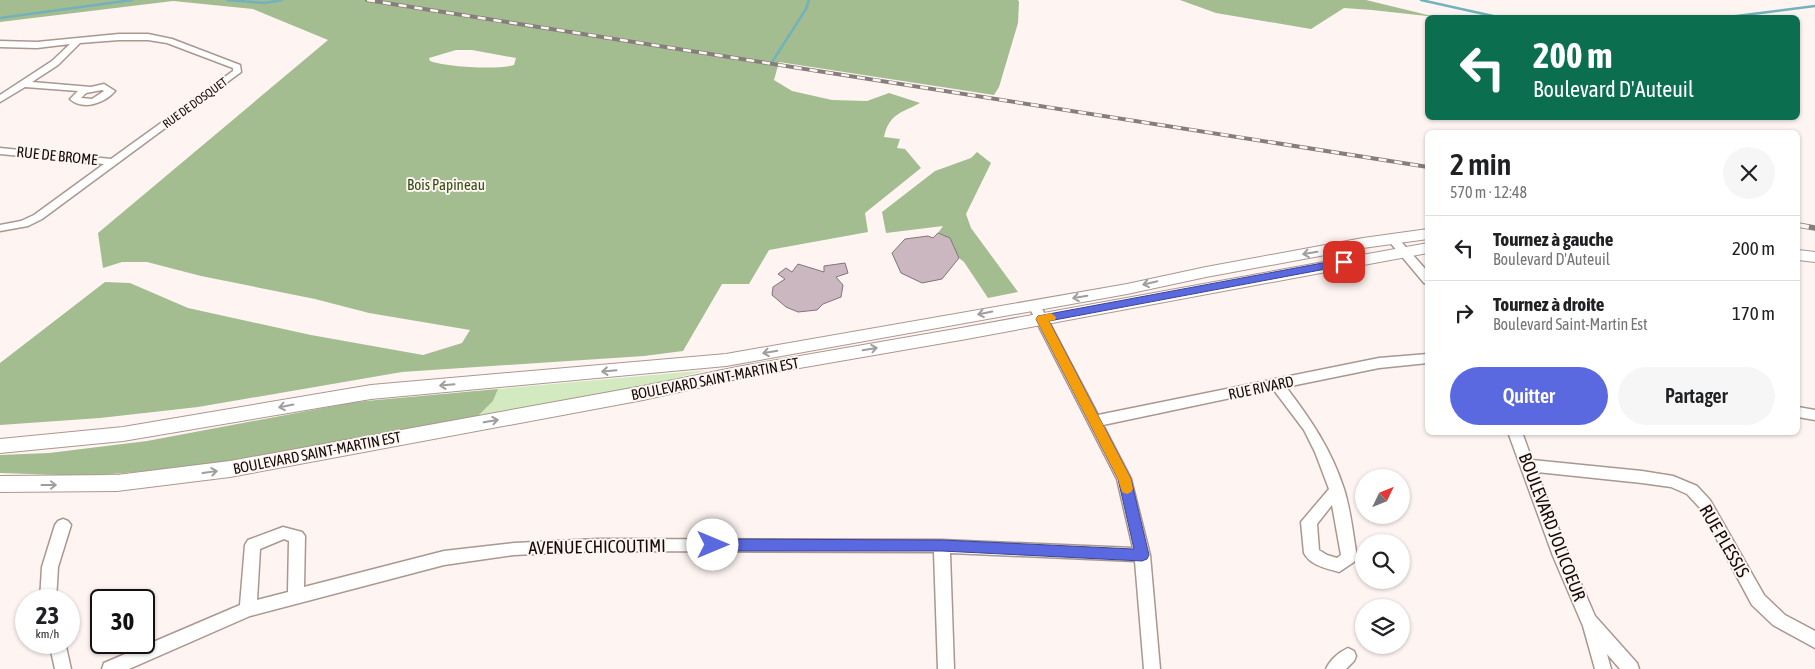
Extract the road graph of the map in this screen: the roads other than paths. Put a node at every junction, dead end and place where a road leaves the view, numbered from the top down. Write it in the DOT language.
graph roads {
  1 [pos="77,42"];
  2 [pos="0,44"];
  3 [pos="25,84"];
  4 [pos="89,89"];
  5 [pos="0,99"];
  6 [pos="0,151"];
  7 [pos="113,162"];
  8 [pos="0,228"];
  9 [pos="1425,235"];
  10 [pos="1800,244"];
  11 [pos="1397,245"];
  12 [pos="1815,247"];
  13 [pos="1425,248"];
  14 [pos="1800,255"];
  15 [pos="1815,257"];
  16 [pos="1425,277"];
  17 [pos="1038,312"];
  18 [pos="919,325"];
  19 [pos="934,339"];
  20 [pos="820,351"];
  21 [pos="1425,358"];
  22 [pos="1277,384"];
  23 [pos="1800,412"];
  24 [pos="1815,415"];
  25 [pos="1095,422"];
  26 [pos="1516,435"];
  27 [pos="0,446"];
  28 [pos="1527,465"];
  29 [pos="0,484"];
  30 [pos="1337,490"];
  31 [pos="63,525"];
  32 [pos="942,546"];
  33 [pos="1142,555"];
  34 [pos="49,589"];
  35 [pos="296,595"];
  36 [pos="248,609"];
  37 [pos="1589,621"];
  38 [pos="1815,640"];
  39 [pos="60,654"];
  40 [pos="1348,656"];
  41 [pos="63,669"];
  42 [pos="110,669"];
  43 [pos="946,669"];
  44 [pos="1152,669"];
  45 [pos="1334,669"];
  46 [pos="1603,669"];
  47 [pos="1631,669"];
  1 -- 2 [label="street, RUE DE DOSQUET"];
  1 -- 3 [label="street"];
  1 -- 7 [label="street, RUE DE DOSQUET"];
  3 -- 4 [label="street"];
  3 -- 5 [label="street"];
  6 -- 7 [label="street, RUE DE BROME"];
  7 -- 8 [label="street, RUE DE DOSQUET"];
  9 -- 11 [label="main road, BOULEVARD SAINT-MARTIN EST"];
  10 -- 12 [label="main road"];
  11 -- 13 [label="main road, BOULEVARD SAINT-MARTIN EST"];
  11 -- 16 [label="street"];
  11 -- 17 [label="main road, BOULEVARD SAINT-MARTIN EST"];
  14 -- 15 [label="main road"];
  17 -- 18 [label="main road, BOULEVARD SAINT-MARTIN EST, one-way"];
  17 -- 19 [label="main road, BOULEVARD SAINT-MARTIN EST"];
  17 -- 25 [label="street"];
  18 -- 19 [label="main road"];
  18 -- 20 [label="main road, BOULEVARD SAINT-MARTIN EST"];
  20 -- 19 [label="main road, BOULEVARD SAINT-MARTIN EST, one-way"];
  20 -- 27 [label="main road, BOULEVARD SAINT-MARTIN EST, one-way"];
  29 -- 20 [label="main road, BOULEVARD SAINT-MARTIN EST, one-way"];
  21 -- 22 [label="street, RUE RIVARD"];
  22 -- 25 [label="street, RUE RIVARD"];
  22 -- 30 [label="street"];
  23 -- 24 [label="street"];
  25 -- 33 [label="street"];
  26 -- 28 [label="street, BOULEVARD JOLICOEUR"];
  28 -- 37 [label="street, BOULEVARD JOLICOEUR"];
  28 -- 38 [label="street, RUE PLESSIS"];
  31 -- 34 [label="street"];
  32 -- 33 [label="street, AVENUE CHICOUTIMI"];
  32 -- 35 [label="street, AVENUE CHICOUTIMI"];
  32 -- 43 [label="street"];
  33 -- 44 [label="street"];
  35 -- 36 [label="street, AVENUE CHICOUTIMI"];
  35 -- 36 [label="street"];
  36 -- 42 [label="street, AVENUE CHICOUTIMI"];
  37 -- 46 [label="street, BOULEVARD JOLICOEUR"];
  37 -- 47 [label="street, BOULEVARD JOLICOEUR"];
  39 -- 41 [label="street"];
  40 -- 45 [label="street"];
}
